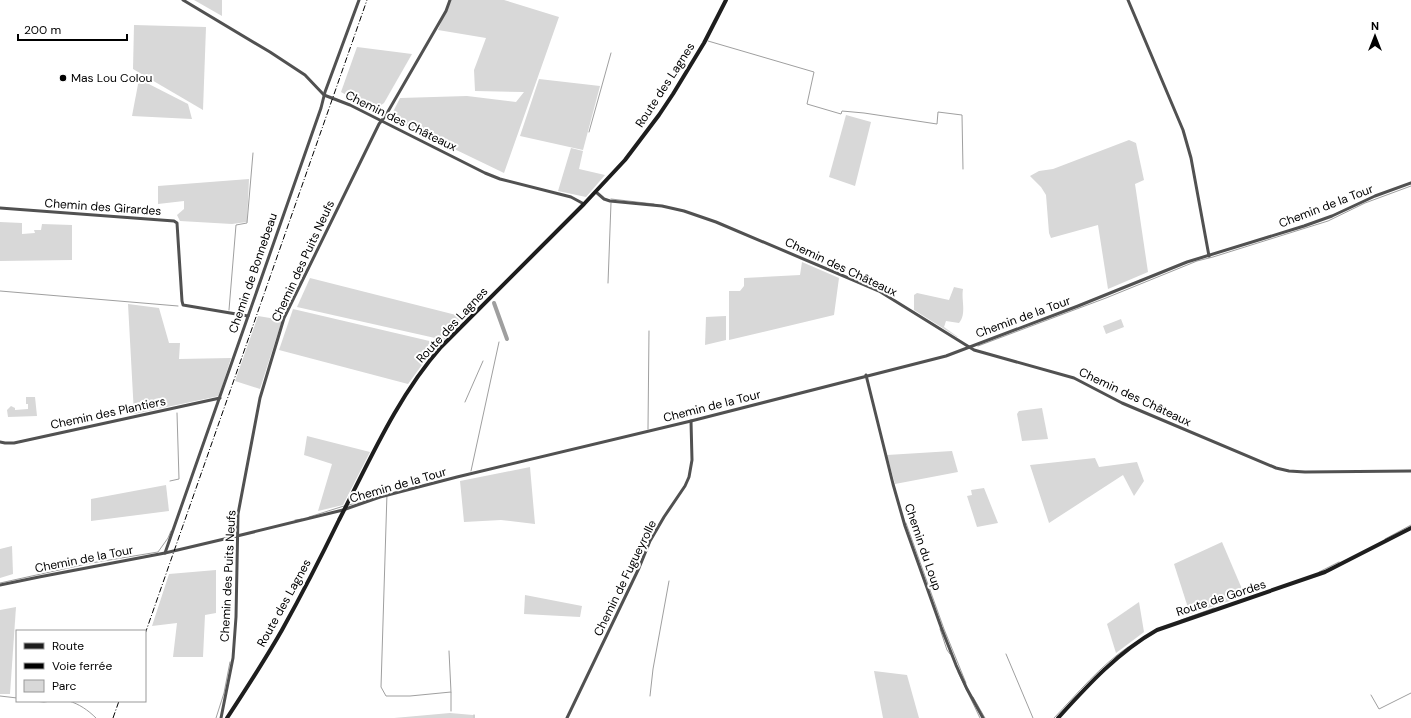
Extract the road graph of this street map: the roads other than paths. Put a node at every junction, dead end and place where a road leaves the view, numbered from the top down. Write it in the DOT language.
graph roads {
  1 [pos="183,0"];
  2 [pos="360,0"];
  3 [pos="450,0"];
  4 [pos="726,0"];
  5 [pos="1128,0"];
  6 [pos="324,95"];
  7 [pos="382,120"];
  8 [pos="1411,183"];
  9 [pos="596,192"];
  10 [pos="584,204"];
  11 [pos="0,208"];
  12 [pos="1209,256"];
  13 [pos="248,316"];
  14 [pos="968,347"];
  15 [pos="866,376"];
  16 [pos="220,398"];
  17 [pos="691,421"];
  18 [pos="0,442"];
  19 [pos="1411,471"];
  20 [pos="345,509"];
  21 [pos="1411,528"];
  22 [pos="237,536"];
  23 [pos="165,553"];
  24 [pos="0,585"];
  25 [pos="221,718"];
  26 [pos="227,718"];
  27 [pos="567,718"];
  28 [pos="983,718"];
  29 [pos="1058,718"];
  1 -- 6 [label="street, Chemin des Châteaux"];
  2 -- 6 [label="street, Chemin de Bonnebeau"];
  3 -- 7 [label="street, Chemin des Puits Neufs"];
  4 -- 9 [label="street, Route des Lagnes"];
  5 -- 12 [label="street"];
  6 -- 7 [label="street, Chemin des Châteaux"];
  6 -- 13 [label="street, Chemin de Bonnebeau"];
  7 -- 10 [label="street, Chemin des Châteaux"];
  7 -- 22 [label="street, Chemin des Puits Neufs"];
  8 -- 12 [label="street, Chemin de la Tour"];
  9 -- 10 [label="street, Route des Lagnes"];
  9 -- 14 [label="street, Chemin des Châteaux"];
  10 -- 20 [label="street, Route des Lagnes"];
  11 -- 13 [label="street, Chemin des Girardes"];
  12 -- 14 [label="street, Chemin de la Tour"];
  13 -- 16 [label="street, Chemin de Bonnebeau"];
  14 -- 15 [label="street, Chemin de la Tour"];
  14 -- 19 [label="street, Chemin des Châteaux"];
  15 -- 17 [label="street, Chemin de la Tour"];
  15 -- 28 [label="street, Chemin du Loup"];
  16 -- 18 [label="street, Chemin des Plantiers"];
  16 -- 23 [label="street, Chemin de Bonnebeau"];
  17 -- 20 [label="street, Chemin de la Tour"];
  17 -- 27 [label="street, Chemin de Fugueyrolle"];
  20 -- 22 [label="street, Chemin de la Tour"];
  20 -- 26 [label="street, Route des Lagnes"];
  21 -- 29 [label="street, Route de Gordes"];
  22 -- 23 [label="street, Chemin de la Tour"];
  22 -- 25 [label="street, Chemin des Puits Neufs"];
  23 -- 24 [label="street, Chemin de la Tour"];
}
